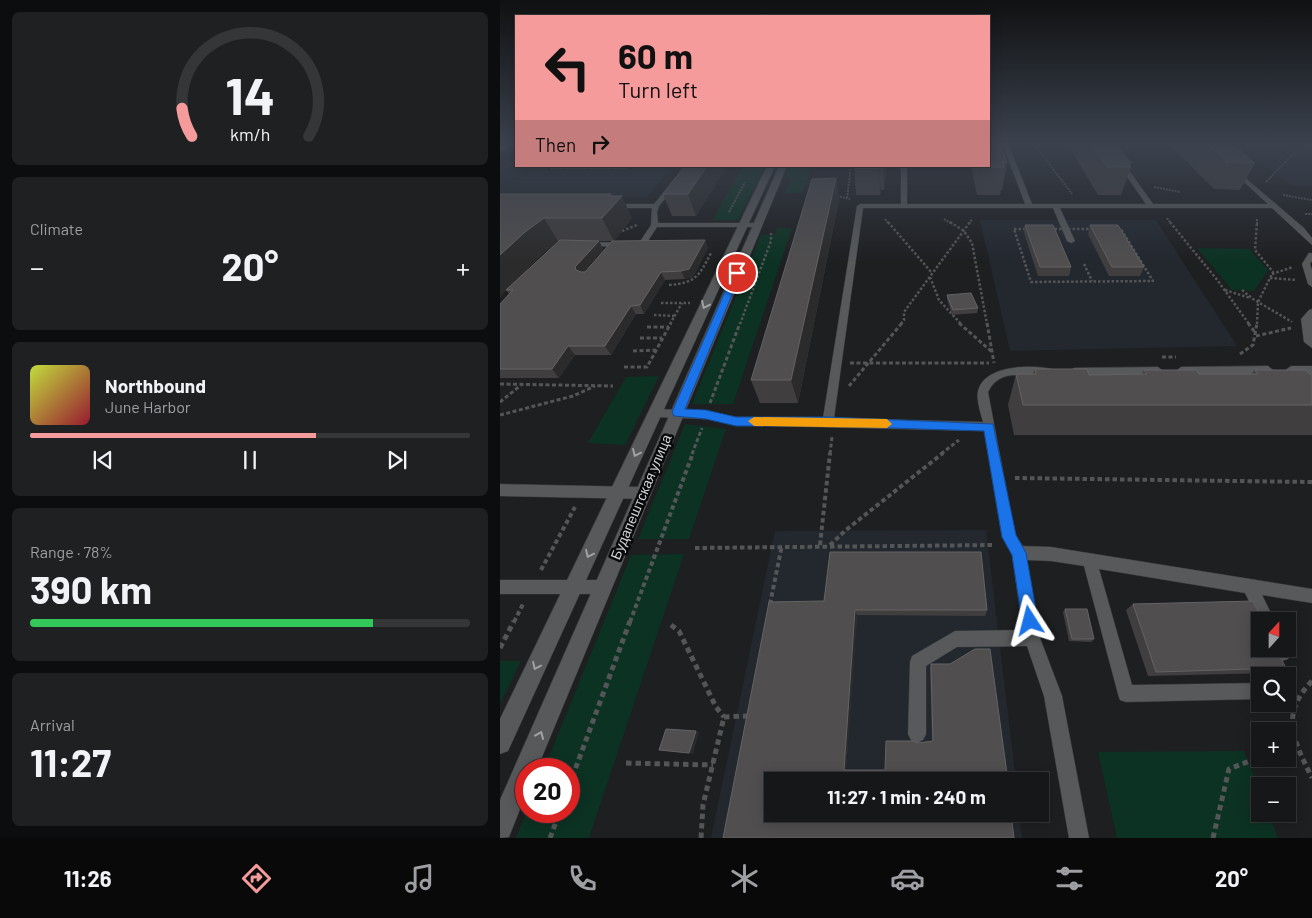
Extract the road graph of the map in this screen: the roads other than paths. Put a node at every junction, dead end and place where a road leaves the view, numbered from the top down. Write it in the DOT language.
graph roads {
  1 [pos="674,184"];
  2 [pos="763,184"];
  3 [pos="775,184"];
  4 [pos="904,184"];
  5 [pos="1021,184"];
  6 [pos="1137,184"];
  7 [pos="1252,184"];
  8 [pos="1055,205"];
  9 [pos="600,206"];
  10 [pos="656,206"];
  11 [pos="904,206"];
  12 [pos="1029,206"];
  13 [pos="1154,206"];
  14 [pos="1274,206"];
  15 [pos="656,225"];
  16 [pos="744,225"];
  17 [pos="758,225"];
  18 [pos="1312,229"];
  19 [pos="1301,230"];
  20 [pos="1071,242"];
  21 [pos="1312,243"];
  22 [pos="574,244"];
  23 [pos="1312,255"];
  24 [pos="1312,283"];
  25 [pos="1312,312"];
  26 [pos="1312,345"];
  27 [pos="1312,370"];
  28 [pos="678,412"];
  29 [pos="655,413"];
  30 [pos="831,422"];
  31 [pos="983,427"];
  32 [pos="500,490"];
  33 [pos="617,493"];
  34 [pos="643,493"];
  35 [pos="1019,553"];
  36 [pos="1088,560"];
  37 [pos="1250,586"];
  38 [pos="500,587"];
  39 [pos="573,587"];
  40 [pos="603,587"];
  41 [pos="1312,596"];
  42 [pos="1263,612"];
  43 [pos="1032,638"];
  44 [pos="1251,691"];
  45 [pos="917,734"];
  46 [pos="500,743"];
  47 [pos="500,828"];
  48 [pos="1079,838"];
  1 -- 10 [label="lane"];
  2 -- 16 [label="street, Будапештская улица"];
  3 -- 17 [label="street, Будапештская улица"];
  4 -- 11 [label="lane"];
  5 -- 12 [label="lane"];
  6 -- 13 [label="lane"];
  7 -- 14 [label="lane"];
  8 -- 12 [label="lane"];
  8 -- 13 [label="lane"];
  8 -- 20 [label="lane"];
  9 -- 10 [label="lane"];
  10 -- 15 [label="lane"];
  11 -- 12 [label="lane"];
  11 -- 30 [label="lane"];
  13 -- 14 [label="lane"];
  14 -- 19 [label="lane"];
  15 -- 16 [label="lane"];
  15 -- 22 [label="lane"];
  16 -- 17 [label="lane"];
  16 -- 29 [label="street, Будапештская улица, one-way"];
  17 -- 28 [label="street, Будапештская улица"];
  18 -- 19 [label="lane"];
  19 -- 21 [label="lane"];
  23 -- 24 [label="lane"];
  25 -- 26 [label="lane"];
  27 -- 31 [label="lane"];
  28 -- 29 [label="lane"];
  28 -- 30 [label="lane"];
  28 -- 34 [label="street, Будапештская улица"];
  29 -- 33 [label="street, Будапештская улица, one-way"];
  30 -- 31 [label="lane"];
  31 -- 35 [label="lane"];
  32 -- 33 [label="lane"];
  33 -- 34 [label="lane"];
  33 -- 39 [label="street, Будапештская улица, one-way"];
  34 -- 40 [label="street, Будапештская улица"];
  35 -- 36 [label="lane"];
  35 -- 43 [label="lane"];
  36 -- 37 [label="lane"];
  36 -- 44 [label="lane"];
  37 -- 41 [label="lane"];
  37 -- 42 [label="lane"];
  38 -- 39 [label="lane"];
  39 -- 40 [label="lane"];
  39 -- 46 [label="street, Будапештская улица, one-way"];
  47 -- 40 [label="street, Будапештская улица, one-way"];
  43 -- 45 [label="lane"];
  43 -- 48 [label="lane"];
}
